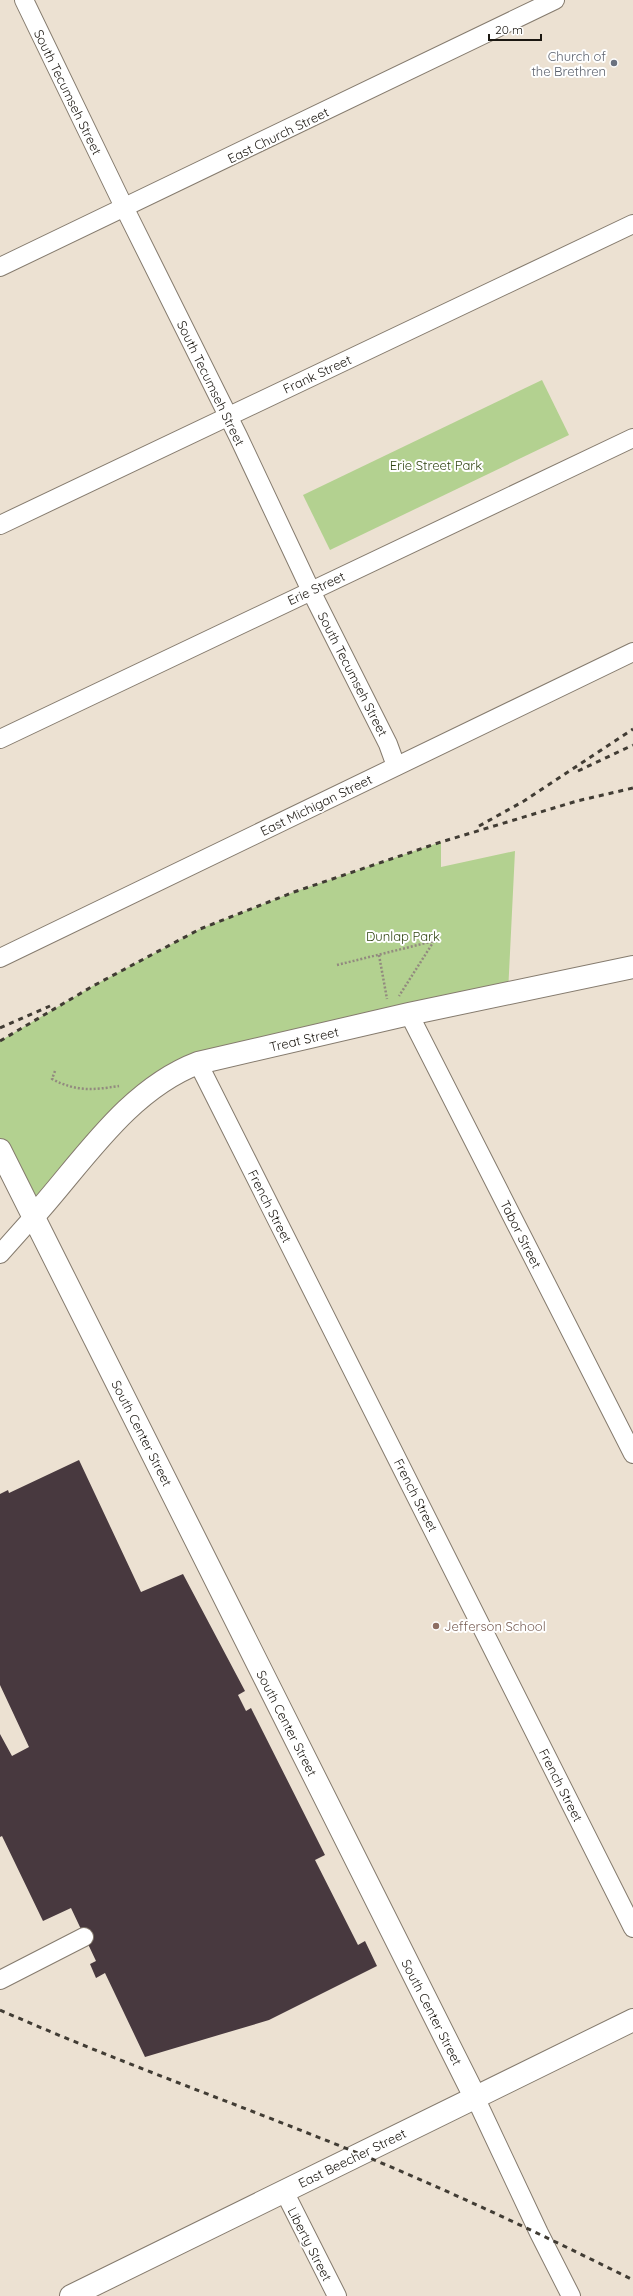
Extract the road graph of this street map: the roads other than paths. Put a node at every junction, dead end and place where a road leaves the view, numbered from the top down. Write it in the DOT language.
graph roads {
  1 [pos="24,0"];
  2 [pos="555,0"];
  3 [pos="125,209"];
  4 [pos="633,224"];
  5 [pos="0,267"];
  6 [pos="228,416"];
  7 [pos="633,438"];
  8 [pos="0,525"];
  9 [pos="311,591"];
  10 [pos="633,652"];
  11 [pos="0,739"];
  12 [pos="396,766"];
  13 [pos="0,958"];
  14 [pos="633,967"];
  15 [pos="404,1005"];
  16 [pos="198,1063"];
  17 [pos="0,1150"];
  18 [pos="33,1217"];
  19 [pos="0,1254"];
  20 [pos="633,1454"];
  21 [pos="633,1928"];
  22 [pos="84,1936"];
  23 [pos="0,1980"];
  24 [pos="633,2020"];
  25 [pos="475,2097"];
  26 [pos="284,2191"];
  27 [pos="71,2296"];
  28 [pos="337,2296"];
  29 [pos="571,2296"];
  1 -- 3 [label="street, South Tecumseh Street"];
  2 -- 3 [label="street, East Church Street"];
  3 -- 5 [label="street, East Church Street"];
  3 -- 6 [label="street, South Tecumseh Street"];
  4 -- 6 [label="street, Frank Street"];
  6 -- 8 [label="street, Frank Street"];
  6 -- 9 [label="street, South Tecumseh Street"];
  7 -- 9 [label="street, Erie Street"];
  9 -- 11 [label="street, Erie Street"];
  9 -- 12 [label="street, South Tecumseh Street"];
  10 -- 12 [label="street, East Michigan Street"];
  12 -- 13 [label="street, East Michigan Street"];
  14 -- 15 [label="street, Treat Street"];
  15 -- 16 [label="street, Treat Street"];
  15 -- 20 [label="street, Tabor Street"];
  16 -- 18 [label="street, Treat Street"];
  16 -- 21 [label="street, French Street"];
  17 -- 18 [label="street, South Center Street"];
  18 -- 19 [label="street"];
  18 -- 25 [label="street, South Center Street"];
  22 -- 23 [label="street"];
  24 -- 25 [label="street, East Beecher Street"];
  25 -- 26 [label="street, East Beecher Street"];
  25 -- 29 [label="street, South Center Street"];
  26 -- 27 [label="street, East Beecher Street"];
  26 -- 28 [label="street, Liberty Street"];
}
